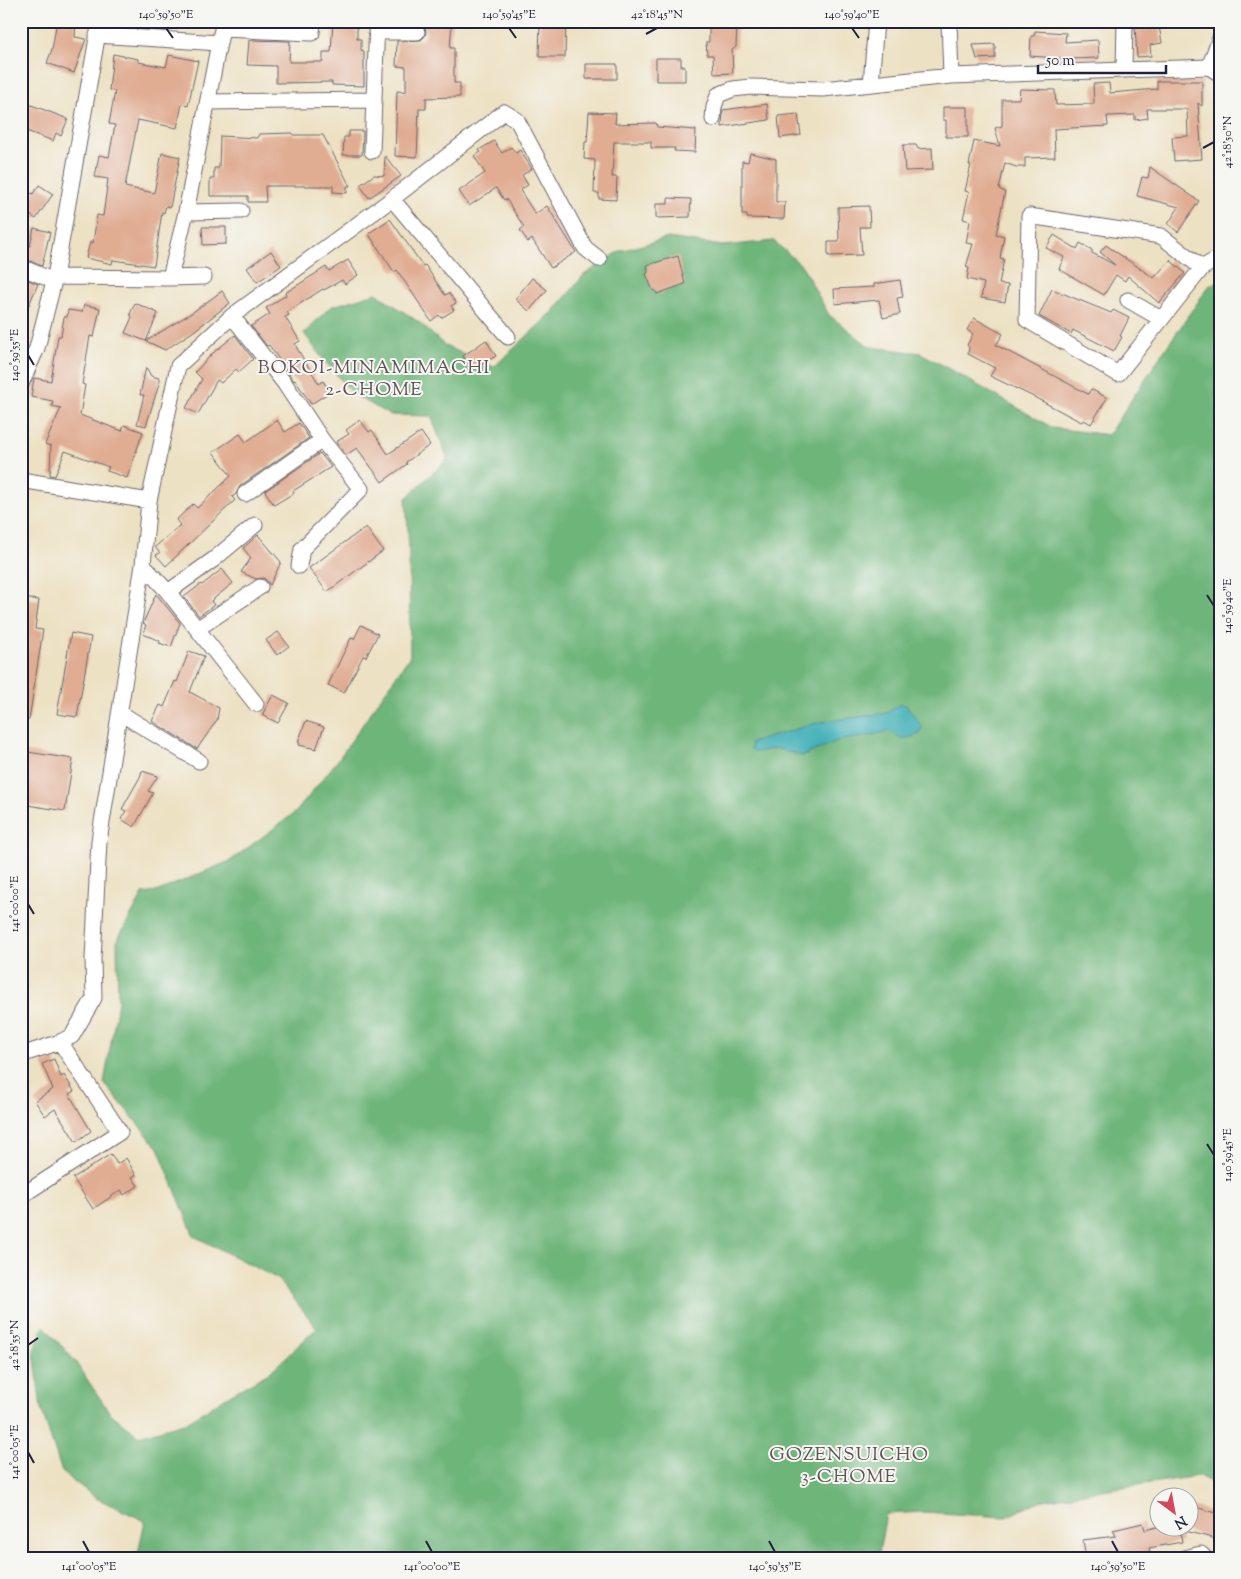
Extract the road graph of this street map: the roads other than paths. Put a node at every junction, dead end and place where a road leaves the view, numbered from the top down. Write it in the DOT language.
graph roads {
  1 [pos="313,21"];
  2 [pos="876,21"];
  3 [pos="949,21"];
  4 [pos="1125,21"];
  5 [pos="376,27"];
  6 [pos="98,28"];
  7 [pos="222,31"];
  8 [pos="417,32"];
  9 [pos="1220,38"];
  10 [pos="1124,69"];
  11 [pos="1214,70"];
  12 [pos="951,76"];
  13 [pos="871,84"];
  14 [pos="373,100"];
  15 [pos="208,102"];
  16 [pos="713,119"];
  17 [pos="372,151"];
  18 [pos="392,199"];
  19 [pos="241,210"];
  20 [pos="186,212"];
  21 [pos="1220,257"];
  22 [pos="599,259"];
  23 [pos="21,266"];
  24 [pos="1202,268"];
  25 [pos="204,277"];
  26 [pos="170,278"];
  27 [pos="54,279"];
  28 [pos="1128,300"];
  29 [pos="232,316"];
  30 [pos="1162,319"];
  31 [pos="508,337"];
  32 [pos="21,384"];
  33 [pos="322,440"];
  34 [pos="21,480"];
  35 [pos="245,494"];
  36 [pos="149,501"];
  37 [pos="255,525"];
  38 [pos="143,565"];
  39 [pos="299,566"];
  40 [pos="260,587"];
  41 [pos="168,592"];
  42 [pos="197,629"];
  43 [pos="256,704"];
  44 [pos="120,713"];
  45 [pos="199,761"];
  46 [pos="60,1042"];
  47 [pos="21,1055"];
  48 [pos="21,1196"];
  49 [pos="1184,1558"];
  50 [pos="1205,1558"];
  1 -- 7 [label="street"];
  2 -- 13 [label="street"];
  3 -- 12 [label="street"];
  4 -- 10 [label="street"];
  5 -- 8 [label="street"];
  5 -- 14 [label="street"];
  6 -- 7 [label="street"];
  6 -- 27 [label="street"];
  7 -- 15 [label="street"];
  9 -- 11 [label="street"];
  10 -- 11 [label="street"];
  10 -- 12 [label="street"];
  12 -- 13 [label="street"];
  13 -- 16 [label="street"];
  14 -- 15 [label="street"];
  14 -- 17 [label="street"];
  15 -- 20 [label="street"];
  18 -- 22 [label="street"];
  18 -- 29 [label="street"];
  18 -- 31 [label="street"];
  19 -- 20 [label="street"];
  20 -- 26 [label="street"];
  21 -- 24 [label="street"];
  23 -- 27 [label="street"];
  24 -- 30 [label="street"];
  24 -- 30 [label="street"];
  25 -- 26 [label="street"];
  26 -- 27 [label="street"];
  27 -- 32 [label="street"];
  28 -- 30 [label="street"];
  29 -- 33 [label="street"];
  29 -- 36 [label="street"];
  33 -- 35 [label="street"];
  33 -- 39 [label="street"];
  34 -- 36 [label="street"];
  36 -- 38 [label="street"];
  37 -- 41 [label="street"];
  38 -- 41 [label="street"];
  38 -- 44 [label="street"];
  40 -- 42 [label="street"];
  41 -- 42 [label="street"];
  42 -- 43 [label="street"];
  44 -- 45 [label="street"];
  44 -- 46 [label="street"];
  46 -- 47 [label="street"];
  46 -- 48 [label="street"];
  49 -- 50 [label="street"];
}
